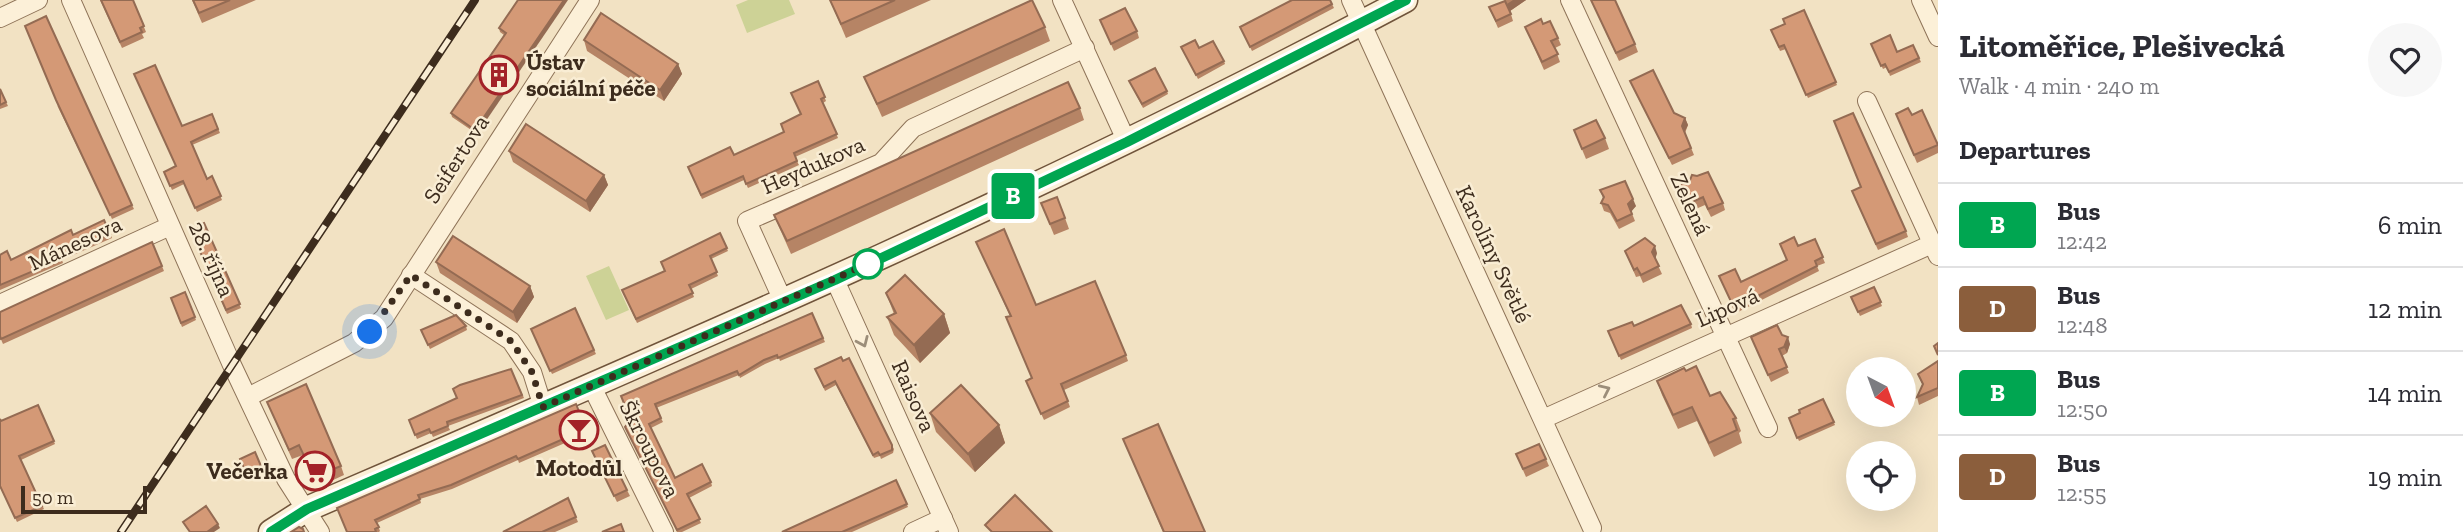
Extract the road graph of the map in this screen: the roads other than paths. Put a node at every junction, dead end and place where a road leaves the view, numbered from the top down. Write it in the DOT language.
graph roads {
  1 [pos="38,0"];
  2 [pos="71,0"];
  3 [pos="590,0"];
  4 [pos="1062,0"];
  5 [pos="1351,0"];
  6 [pos="1405,0"];
  7 [pos="1570,0"];
  8 [pos="1921,0"];
  9 [pos="0,18"];
  10 [pos="1362,23"];
  11 [pos="1938,37"];
  12 [pos="1085,48"];
  13 [pos="1867,101"];
  14 [pos="1127,142"];
  15 [pos="170,226"];
  16 [pos="1935,250"];
  17 [pos="411,275"];
  18 [pos="835,280"];
  19 [pos="784,303"];
  20 [pos="0,304"];
  21 [pos="1725,335"];
  22 [pos="592,387"];
  23 [pos="248,397"];
  24 [pos="543,407"];
  25 [pos="1543,419"];
  26 [pos="1768,428"];
  27 [pos="307,509"];
  28 [pos="946,525"];
  29 [pos="1592,528"];
  30 [pos="271,532"];
  31 [pos="320,532"];
  32 [pos="664,532"];
  33 [pos="913,532"];
  1 -- 9 [label="street"];
  2 -- 15 [label="street, 28. října"];
  3 -- 17 [label="street, Seifertova"];
  4 -- 12 [label="street"];
  5 -- 10 [label="street, Karolíny Světlé"];
  6 -- 10 [label="street"];
  7 -- 21 [label="street, Zelená"];
  8 -- 11 [label="street"];
  10 -- 14 [label="street"];
  10 -- 25 [label="street, Karolíny Světlé"];
  12 -- 14 [label="street"];
  12 -- 19 [label="street, Heydukova"];
  13 -- 16 [label="street"];
  14 -- 18 [label="street"];
  15 -- 20 [label="street, Mánesova"];
  15 -- 23 [label="street, 28. října"];
  16 -- 21 [label="street, Lipová"];
  17 -- 23 [label="street, Seifertova"];
  17 -- 24 [label="street"];
  18 -- 19 [label="street"];
  18 -- 28 [label="street, Raisova, one-way"];
  19 -- 22 [label="street"];
  25 -- 21 [label="street, Lipová, one-way"];
  21 -- 26 [label="street, Zelená"];
  22 -- 24 [label="street"];
  22 -- 32 [label="street, Škroupova"];
  23 -- 27 [label="street, 28. října"];
  24 -- 27 [label="street"];
  25 -- 29 [label="street, Karolíny Světlé"];
  27 -- 30 [label="street"];
  27 -- 31 [label="street, 28. října"];
  28 -- 33 [label="street"];
}
